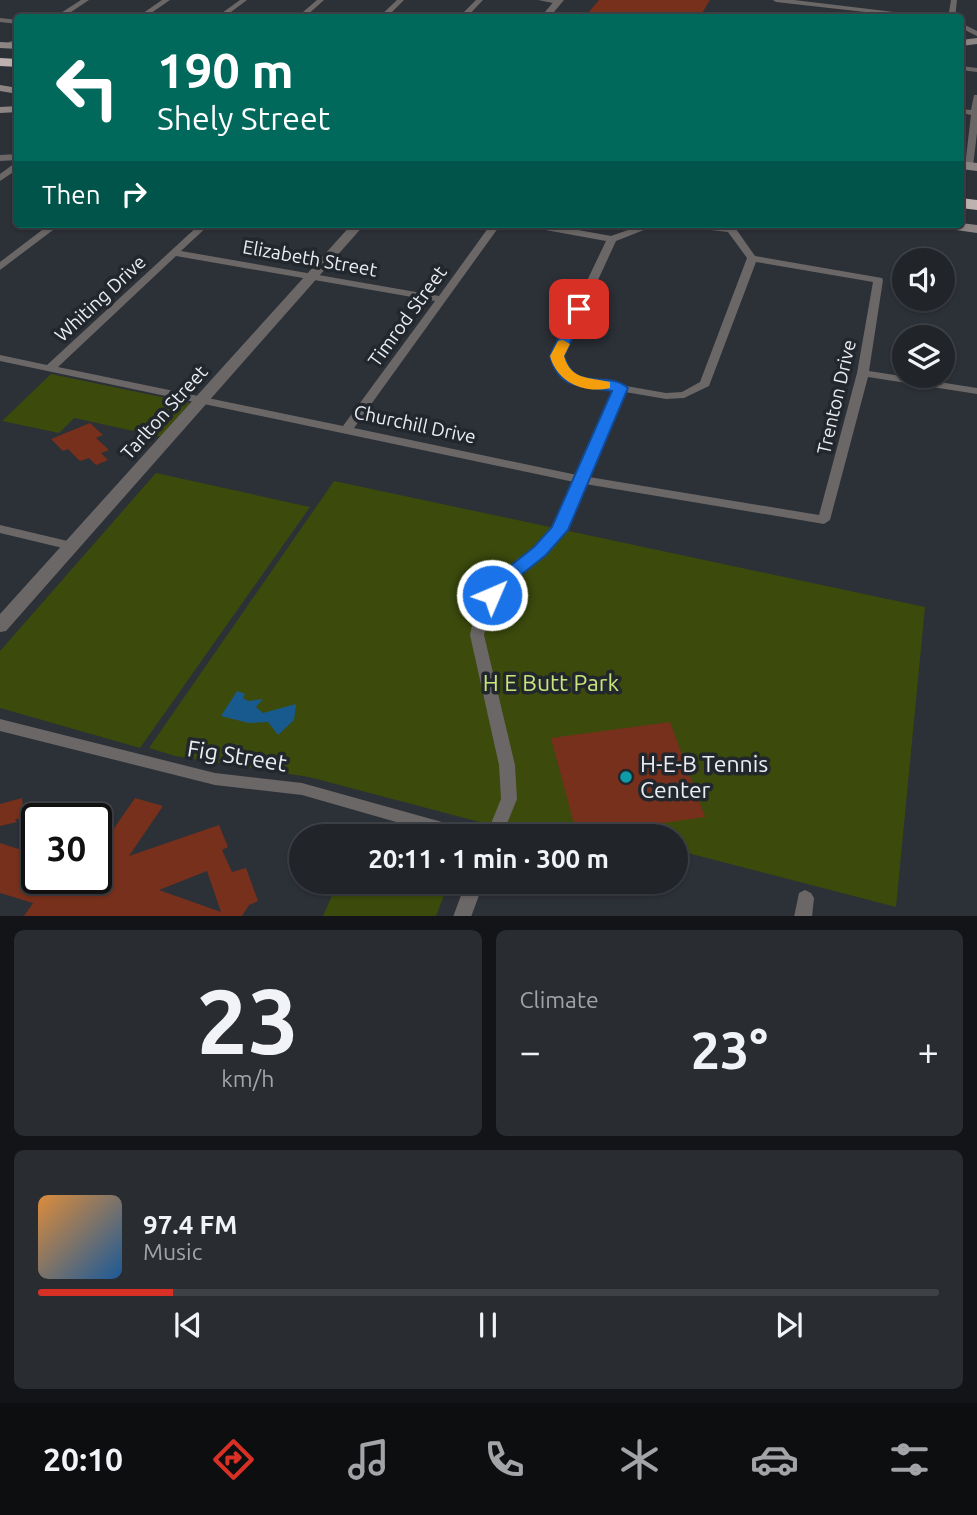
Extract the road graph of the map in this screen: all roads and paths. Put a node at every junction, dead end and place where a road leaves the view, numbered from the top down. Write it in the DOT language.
graph roads {
  1 [pos="74,0"];
  2 [pos="167,0"];
  3 [pos="244,0"];
  4 [pos="321,0"];
  5 [pos="401,0"];
  6 [pos="480,0"];
  7 [pos="541,0"];
  8 [pos="776,0"];
  9 [pos="875,0"];
  10 [pos="85,1"];
  11 [pos="559,1"];
  12 [pos="793,1"];
  13 [pos="872,10"];
  14 [pos="63,14"];
  15 [pos="145,14"];
  16 [pos="224,14"];
  17 [pos="304,14"];
  18 [pos="385,14"];
  19 [pos="465,14"];
  20 [pos="906,14"];
  21 [pos="977,97"];
  22 [pos="976,113"];
  23 [pos="969,166"];
  24 [pos="51,228"];
  25 [pos="201,228"];
  26 [pos="355,228"];
  27 [pos="493,228"];
  28 [pos="550,228"];
  29 [pos="643,228"];
  30 [pos="733,228"];
  31 [pos="612,239"];
  32 [pos="175,253"];
  33 [pos="752,258"];
  34 [pos="0,267"];
  35 [pos="311,275"];
  36 [pos="878,280"];
  37 [pos="439,299"];
  38 [pos="0,358"];
  39 [pos="50,368"];
  40 [pos="863,373"];
  41 [pos="621,388"];
  42 [pos="977,391"];
  43 [pos="201,399"];
  44 [pos="347,429"];
  45 [pos="580,480"];
  46 [pos="824,520"];
  47 [pos="0,529"];
  48 [pos="71,546"];
  49 [pos="0,626"];
  50 [pos="0,725"];
  51 [pos="425,824"];
  52 [pos="499,824"];
  53 [pos="470,894"];
  54 [pos="461,916"];
  1 -- 10 [label="street"];
  2 -- 15 [label="street"];
  3 -- 16 [label="street"];
  4 -- 17 [label="street"];
  5 -- 18 [label="street"];
  6 -- 19 [label="street"];
  7 -- 11 [label="street"];
  8 -- 12 [label="street"];
  9 -- 13 [label="street"];
  10 -- 14 [label="street"];
  12 -- 13 [label="street"];
  13 -- 20 [label="street"];
  21 -- 22 [label="street"];
  22 -- 23 [label="street"];
  24 -- 34 [label="street"];
  25 -- 32 [label="street, Whiting Drive"];
  26 -- 35 [label="street, Tarlton Street"];
  27 -- 37 [label="street, Timrod Street"];
  28 -- 31 [label="street"];
  29 -- 31 [label="street"];
  30 -- 33 [label="street"];
  31 -- 41 [label="street"];
  32 -- 35 [label="street, Elizabeth Street"];
  32 -- 39 [label="street, Whiting Drive"];
  33 -- 36 [label="street"];
  33 -- 41 [label="street"];
  35 -- 37 [label="street, Elizabeth Street"];
  35 -- 43 [label="street, Tarlton Street"];
  36 -- 40 [label="street, Trenton Drive"];
  37 -- 44 [label="street, Timrod Street"];
  38 -- 39 [label="street, Churchill Drive"];
  39 -- 43 [label="street, Churchill Drive"];
  40 -- 42 [label="street"];
  40 -- 46 [label="street, Trenton Drive"];
  41 -- 45 [label="street"];
  43 -- 44 [label="street, Churchill Drive"];
  43 -- 48 [label="street, Tarlton Street"];
  44 -- 45 [label="street, Churchill Drive"];
  45 -- 46 [label="street, Churchill Drive"];
  45 -- 52 [label="street"];
  47 -- 48 [label="street"];
  48 -- 49 [label="street, Tarlton Street"];
  50 -- 51 [label="street, Fig Street"];
  53 -- 54 [label="street"];
}
